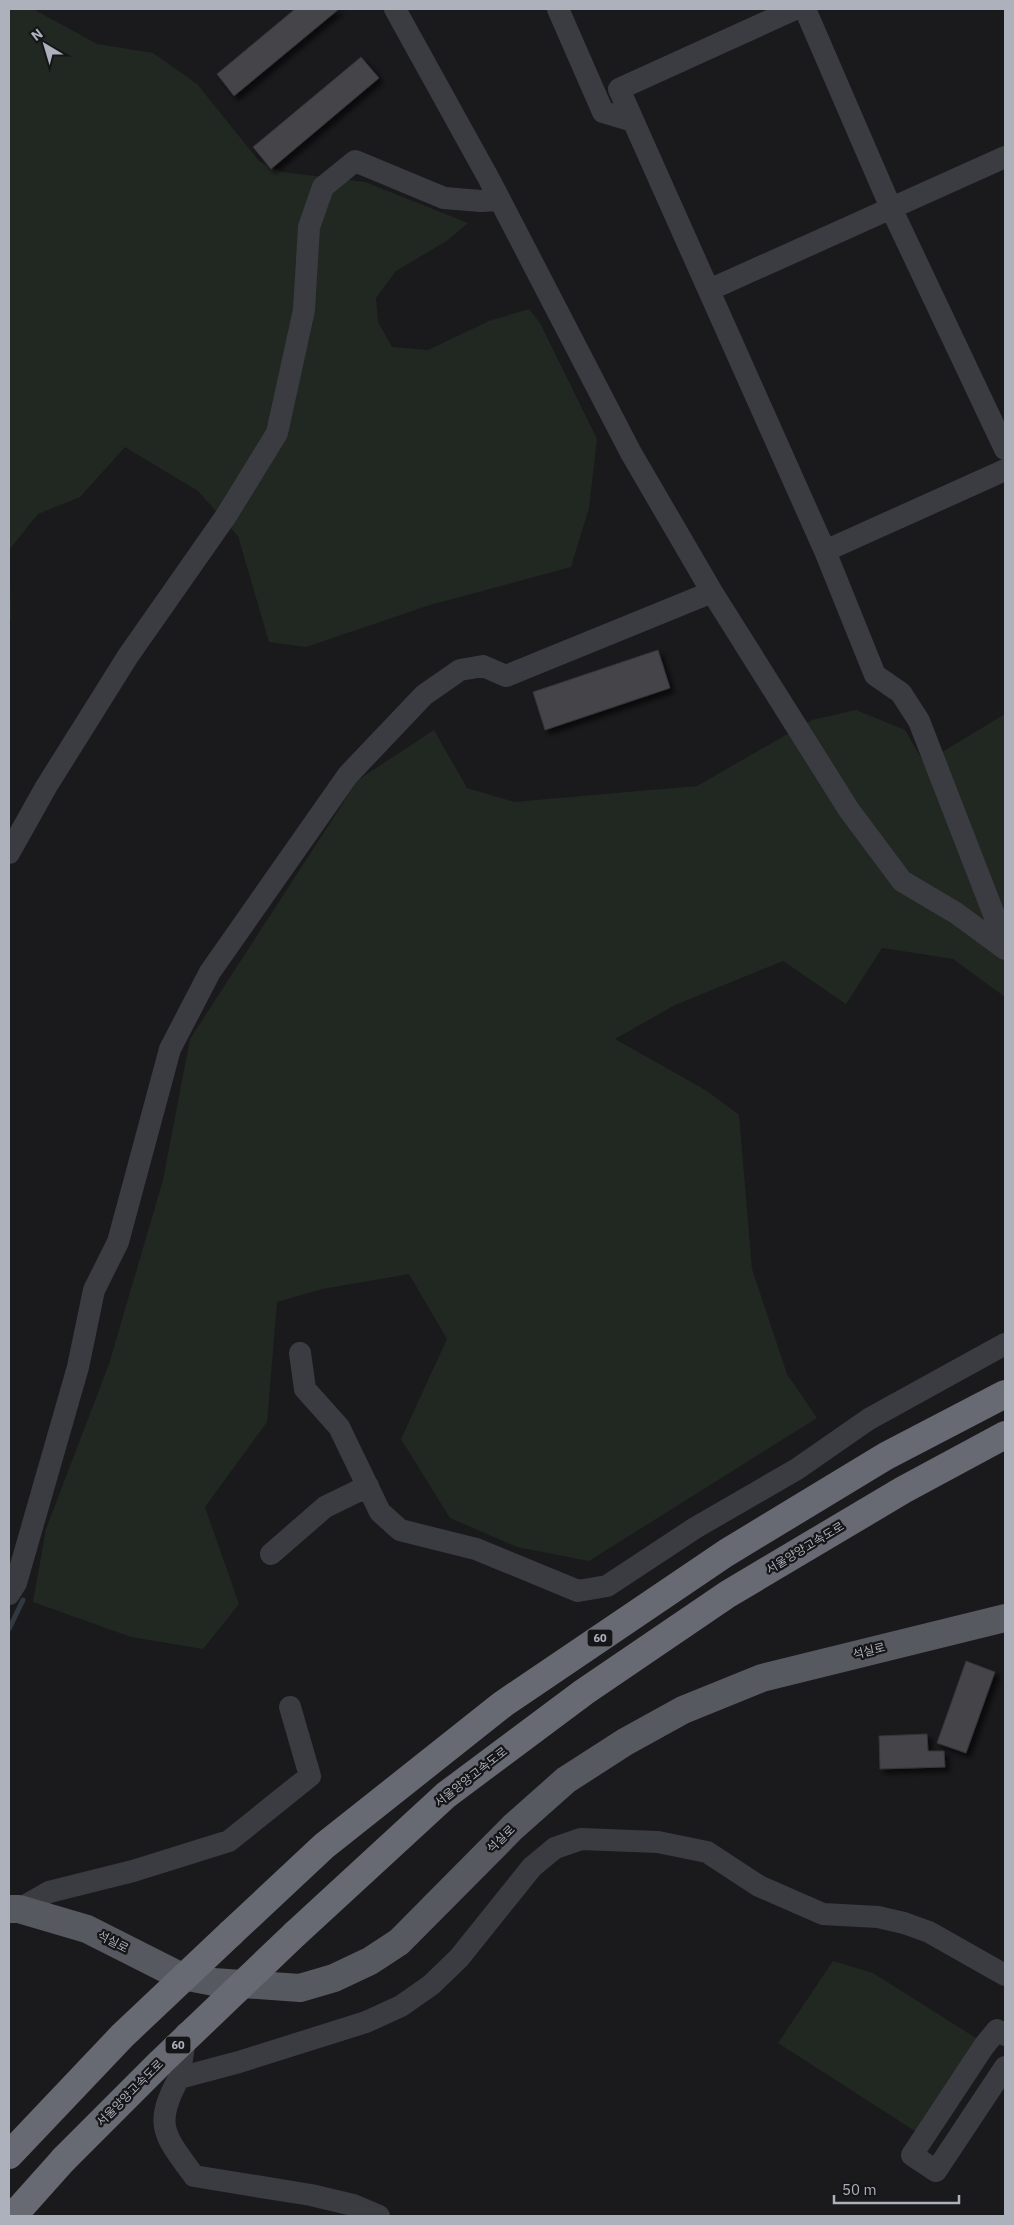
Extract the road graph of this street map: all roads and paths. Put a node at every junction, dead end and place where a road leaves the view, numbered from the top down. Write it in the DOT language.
graph roads {
  1 [pos="395,9"];
  2 [pos="558,9"];
  3 [pos="795,9"];
  4 [pos="804,9"];
  5 [pos="633,121"];
  6 [pos="1005,157"];
  7 [pos="499,200"];
  8 [pos="891,208"];
  9 [pos="709,290"];
  10 [pos="1005,450"];
  11 [pos="1005,470"];
  12 [pos="825,550"];
  13 [pos="712,592"];
  14 [pos="9,853"];
  15 [pos="1005,942"];
  16 [pos="1005,949"];
  17 [pos="1005,1344"];
  18 [pos="300,1353"];
  19 [pos="1005,1394"];
  20 [pos="1005,1435"];
  21 [pos="368,1486"];
  22 [pos="270,1554"];
  23 [pos="9,1594"];
  24 [pos="1005,1618"];
  25 [pos="290,1707"];
  26 [pos="14,1909"];
  27 [pos="1005,1976"];
  28 [pos="214,1982"];
  29 [pos="1005,2035"];
  30 [pos="1005,2067"];
  31 [pos="179,2078"];
  32 [pos="9,2155"];
  33 [pos="13,2216"];
  34 [pos="379,2216"];
  1 -- 7 [label="street"];
  2 -- 5 [label="street"];
  3 -- 5 [label="street"];
  4 -- 8 [label="street"];
  5 -- 9 [label="street"];
  6 -- 8 [label="street"];
  7 -- 13 [label="street"];
  7 -- 14 [label="street"];
  8 -- 9 [label="street"];
  8 -- 10 [label="street"];
  9 -- 12 [label="street"];
  11 -- 12 [label="street"];
  12 -- 15 [label="street"];
  13 -- 16 [label="street"];
  13 -- 23 [label="street"];
  17 -- 21 [label="street"];
  18 -- 21 [label="street"];
  19 -- 32 [label="highway, 60, bridge"];
  20 -- 33 [label="highway, 서울양양고속도로 / 60, bridge"];
  21 -- 22 [label="street"];
  24 -- 28 [label="main road, 석실로"];
  25 -- 26 [label="street"];
  26 -- 28 [label="main road, 석실로"];
  27 -- 31 [label="street"];
  28 -- 31 [label="street"];
  29 -- 30 [label="street"];
  31 -- 34 [label="street"];
}
